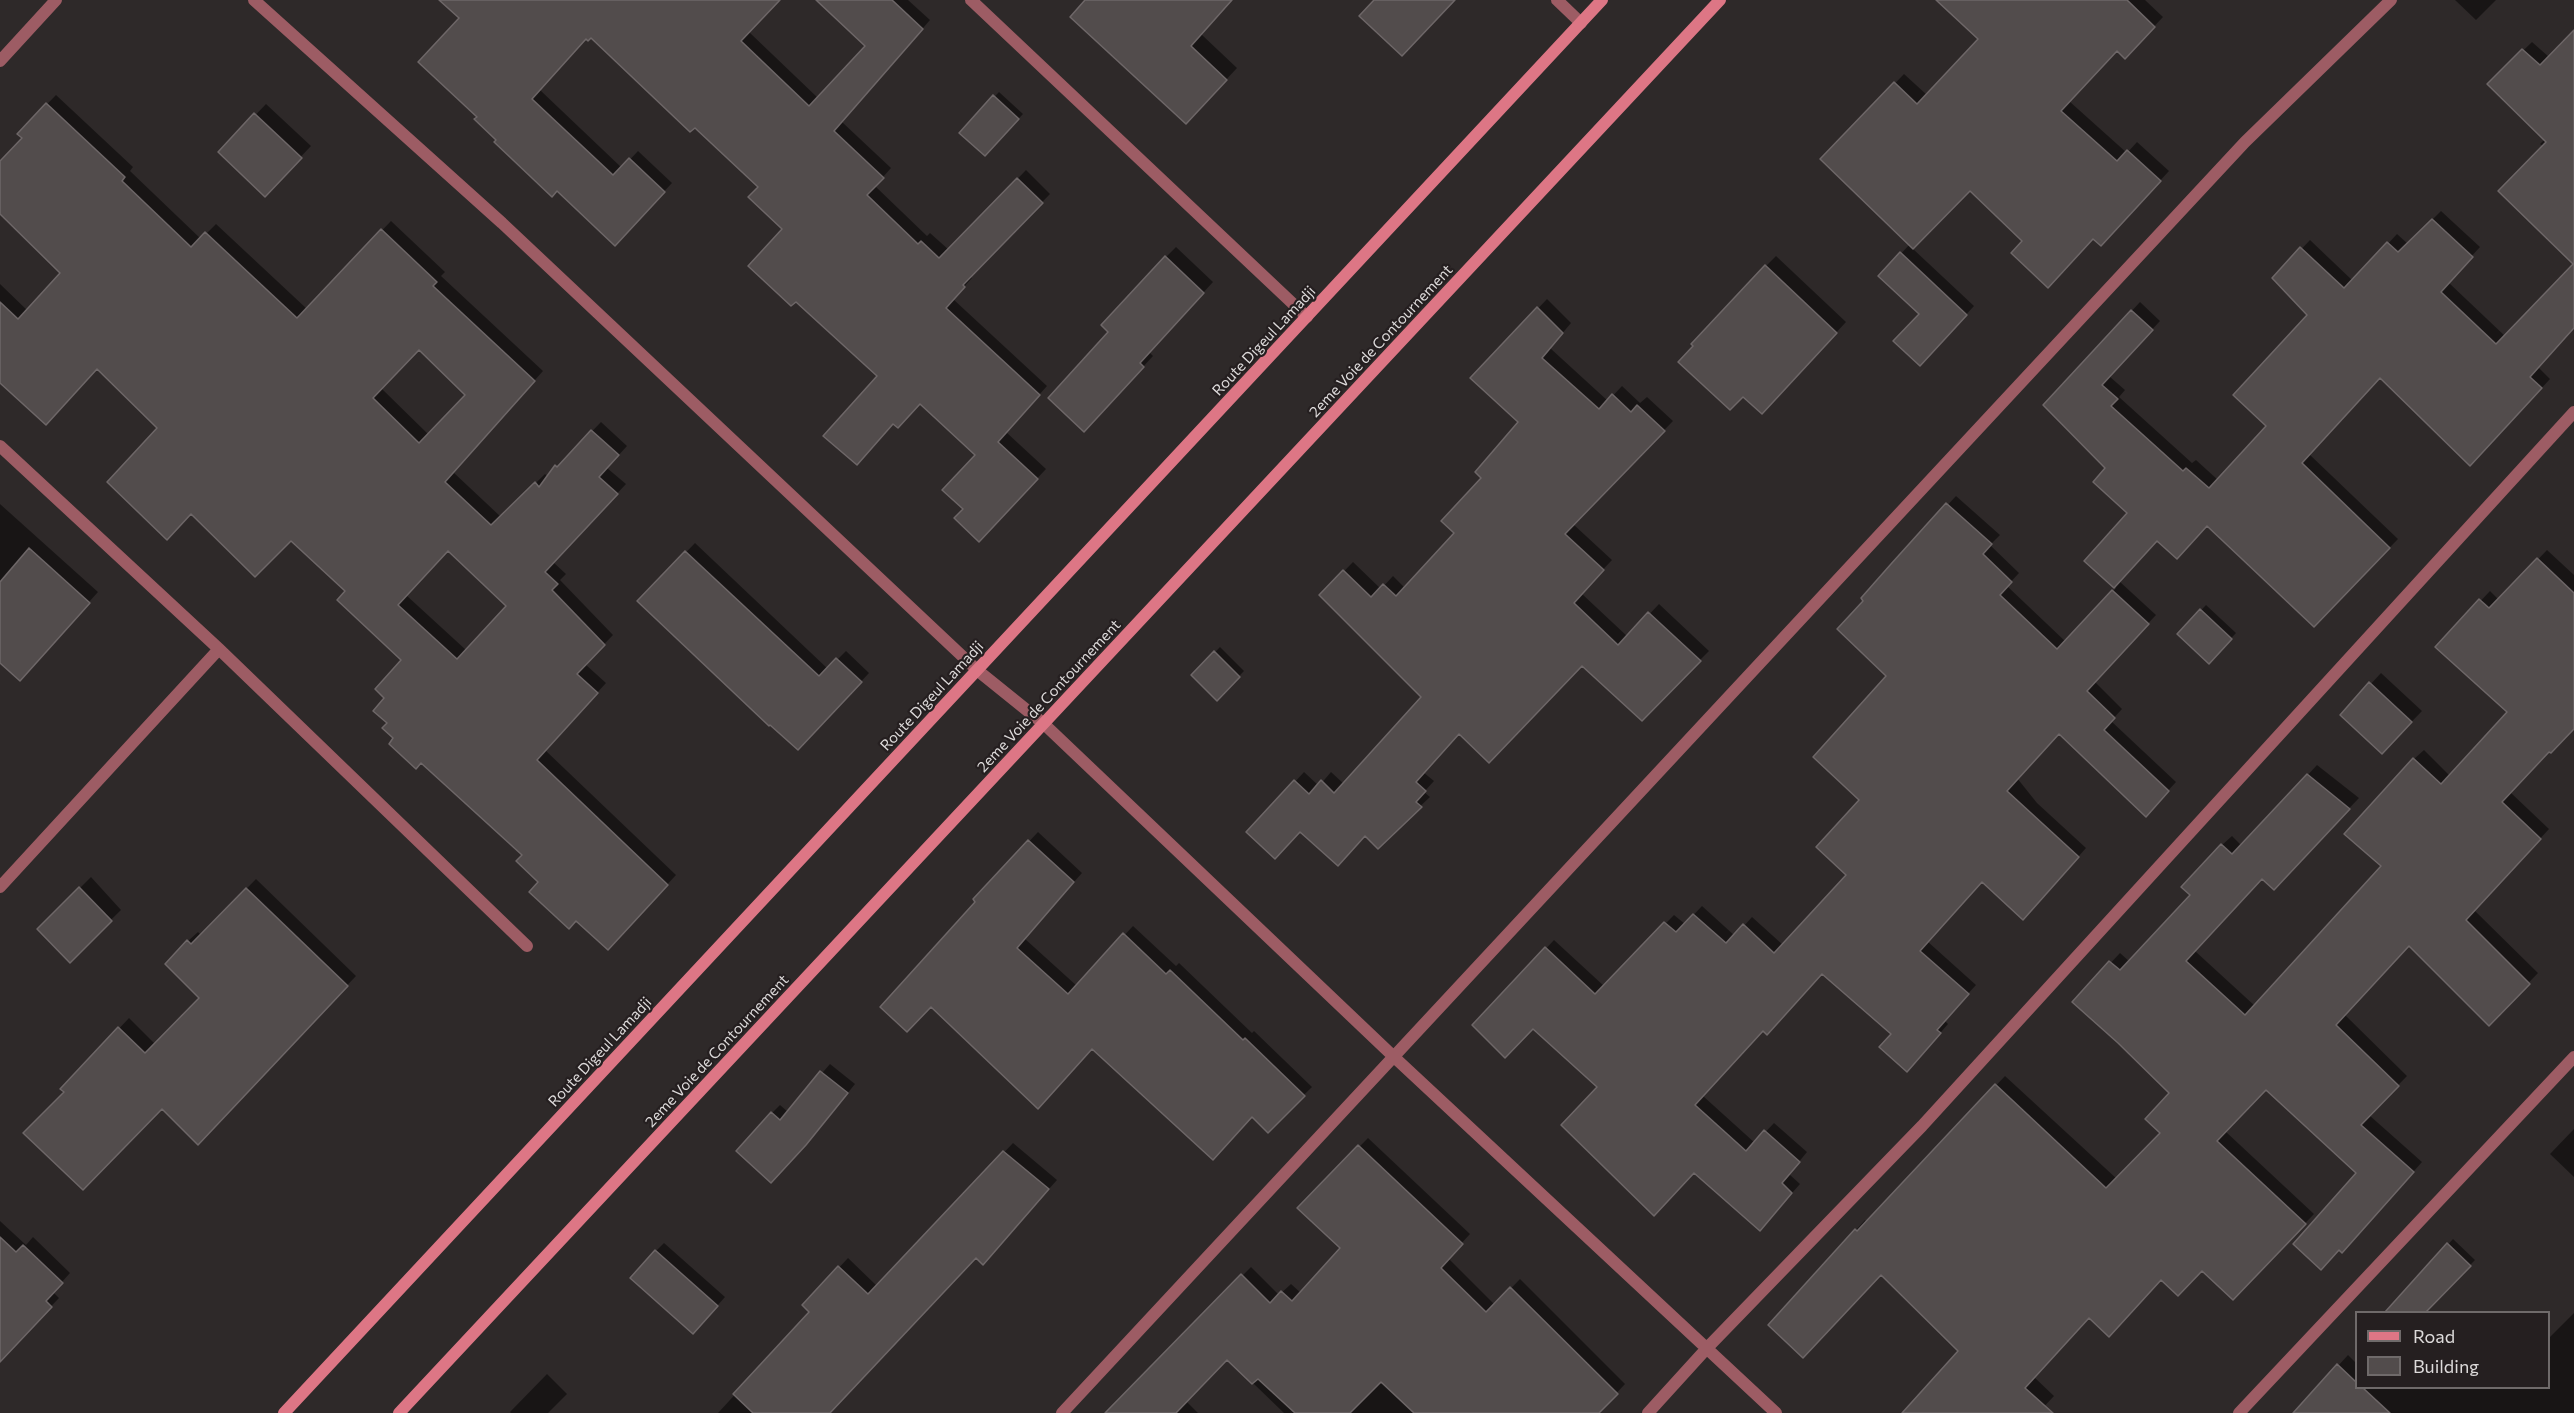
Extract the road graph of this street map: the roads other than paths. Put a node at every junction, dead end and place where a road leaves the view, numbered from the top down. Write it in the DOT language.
graph roads {
  1 [pos="56,0"];
  2 [pos="254,0"];
  3 [pos="971,0"];
  4 [pos="1557,0"];
  5 [pos="1602,0"];
  6 [pos="1720,0"];
  7 [pos="2391,0"];
  8 [pos="1581,22"];
  9 [pos="0,61"];
  10 [pos="1306,317"];
  11 [pos="2574,412"];
  12 [pos="0,446"];
  13 [pos="219,650"];
  14 [pos="977,670"];
  15 [pos="1044,723"];
  16 [pos="0,886"];
  17 [pos="527,946"];
  18 [pos="1393,1056"];
  19 [pos="2574,1057"];
  20 [pos="1708,1347"];
  21 [pos="284,1413"];
  22 [pos="399,1413"];
  23 [pos="1062,1413"];
  24 [pos="1648,1413"];
  25 [pos="1776,1413"];
  26 [pos="2239,1413"];
  1 -- 9 [label="street"];
  2 -- 14 [label="street"];
  3 -- 10 [label="street"];
  4 -- 8 [label="street"];
  5 -- 8 [label="main road, Route Digeul Lamadji"];
  6 -- 15 [label="main road, 2eme Voie de Contournement"];
  7 -- 18 [label="street"];
  8 -- 10 [label="main road, Route Digeul Lamadji"];
  10 -- 14 [label="main road, Route Digeul Lamadji"];
  11 -- 20 [label="street"];
  12 -- 13 [label="street"];
  13 -- 16 [label="street"];
  13 -- 17 [label="street"];
  14 -- 15 [label="street"];
  14 -- 21 [label="main road, Route Digeul Lamadji"];
  15 -- 18 [label="street"];
  15 -- 22 [label="main road, 2eme Voie de Contournement"];
  18 -- 20 [label="street"];
  18 -- 23 [label="street"];
  19 -- 26 [label="street"];
  20 -- 24 [label="street"];
  20 -- 25 [label="street"];
}
